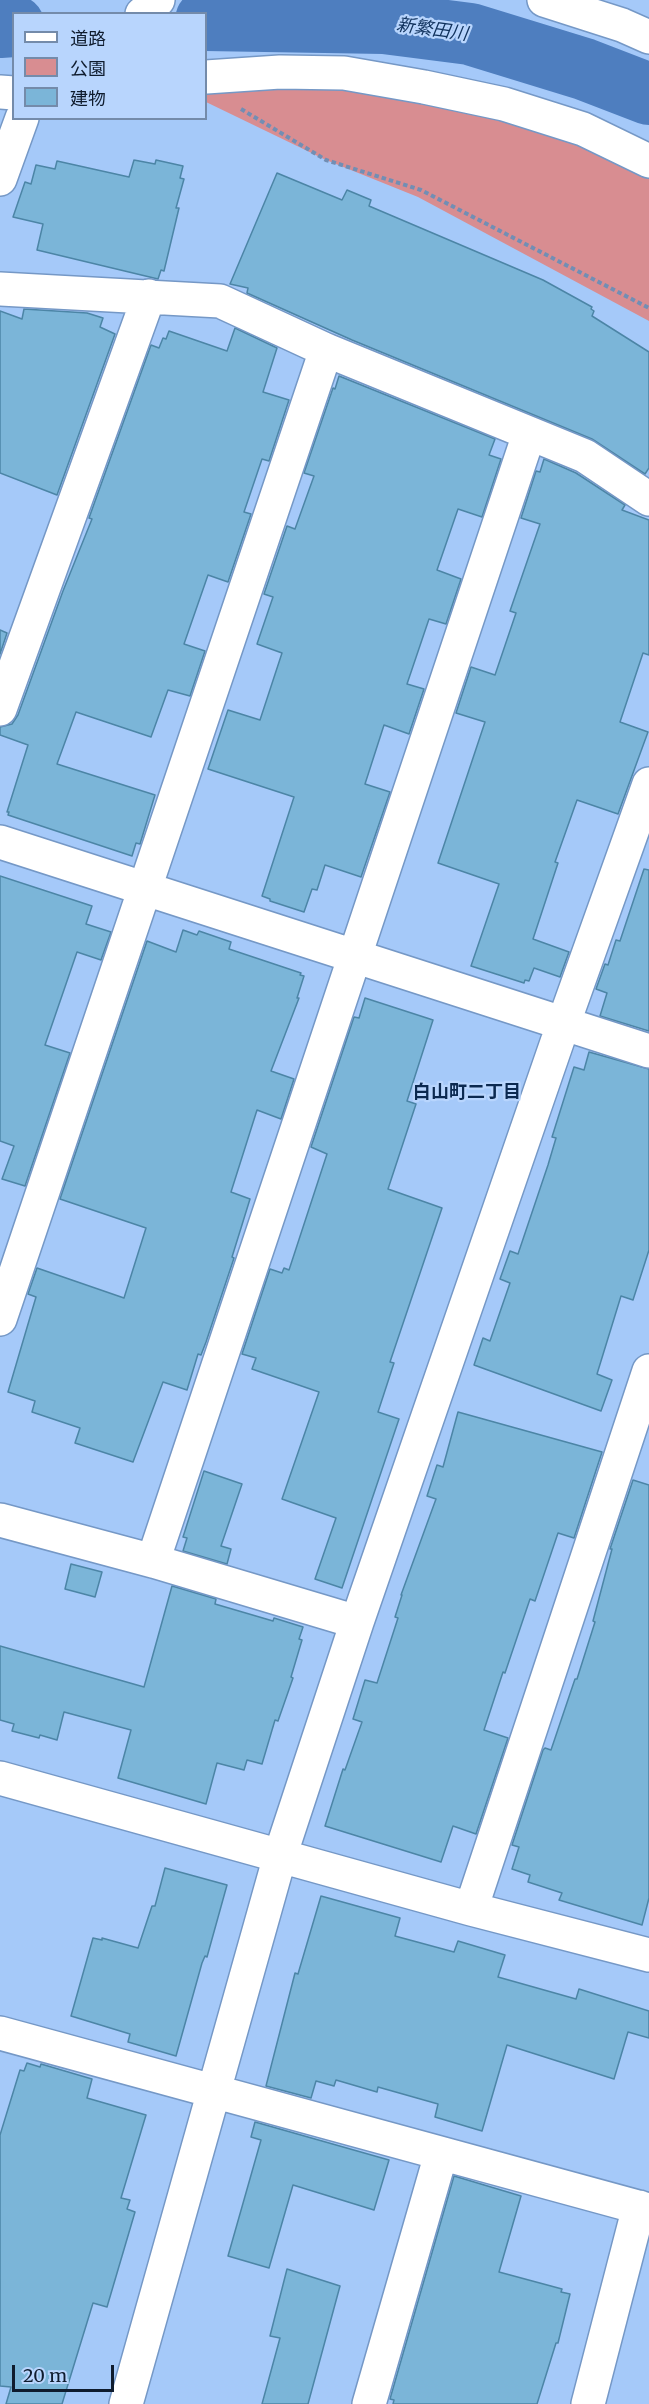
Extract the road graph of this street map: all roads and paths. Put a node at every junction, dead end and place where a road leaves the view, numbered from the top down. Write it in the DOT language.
graph roads {
  1 [pos="158,0"];
  2 [pos="544,0"];
  3 [pos="144,12"];
  4 [pos="649,37"];
  5 [pos="207,77"];
  6 [pos="246,111"];
  7 [pos="21,120"];
  8 [pos="649,161"];
  9 [pos="0,179"];
  10 [pos="0,290"];
  11 [pos="149,296"];
  12 [pos="649,308"];
  13 [pos="326,350"];
  14 [pos="530,434"];
  15 [pos="649,499"];
  16 [pos="0,709"];
  17 [pos="649,784"];
  18 [pos="0,842"];
  19 [pos="144,889"];
  20 [pos="355,956"];
  21 [pos="564,1022"];
  22 [pos="649,1051"];
  23 [pos="2,1305"];
  24 [pos="649,1371"];
  25 [pos="0,1520"];
  26 [pos="153,1561"];
  27 [pos="357,1622"];
  28 [pos="0,1778"];
  29 [pos="280,1856"];
  30 [pos="471,1910"];
  31 [pos="649,1956"];
  32 [pos="0,2035"];
  33 [pos="214,2091"];
  34 [pos="441,2154"];
  35 [pos="644,2208"];
  36 [pos="126,2404"];
  37 [pos="369,2404"];
  38 [pos="588,2404"];
  1 -- 3 [label="street"];
  2 -- 4 [label="street"];
  5 -- 8 [label="street"];
  6 -- 12 [label="path"];
  7 -- 9 [label="street"];
  10 -- 11 [label="street"];
  11 -- 13 [label="street"];
  11 -- 16 [label="street"];
  13 -- 14 [label="street"];
  13 -- 19 [label="street"];
  14 -- 15 [label="street"];
  14 -- 20 [label="street"];
  17 -- 21 [label="street"];
  18 -- 19 [label="street"];
  19 -- 20 [label="street"];
  19 -- 23 [label="street"];
  20 -- 21 [label="street"];
  20 -- 26 [label="street"];
  21 -- 22 [label="street"];
  21 -- 27 [label="street"];
  24 -- 30 [label="street"];
  25 -- 26 [label="street"];
  26 -- 27 [label="street"];
  27 -- 29 [label="street"];
  28 -- 29 [label="street"];
  29 -- 30 [label="street"];
  29 -- 33 [label="street"];
  30 -- 31 [label="street"];
  32 -- 33 [label="street"];
  33 -- 34 [label="street"];
  33 -- 36 [label="street"];
  34 -- 35 [label="street"];
  34 -- 37 [label="street"];
  35 -- 38 [label="street"];
}
